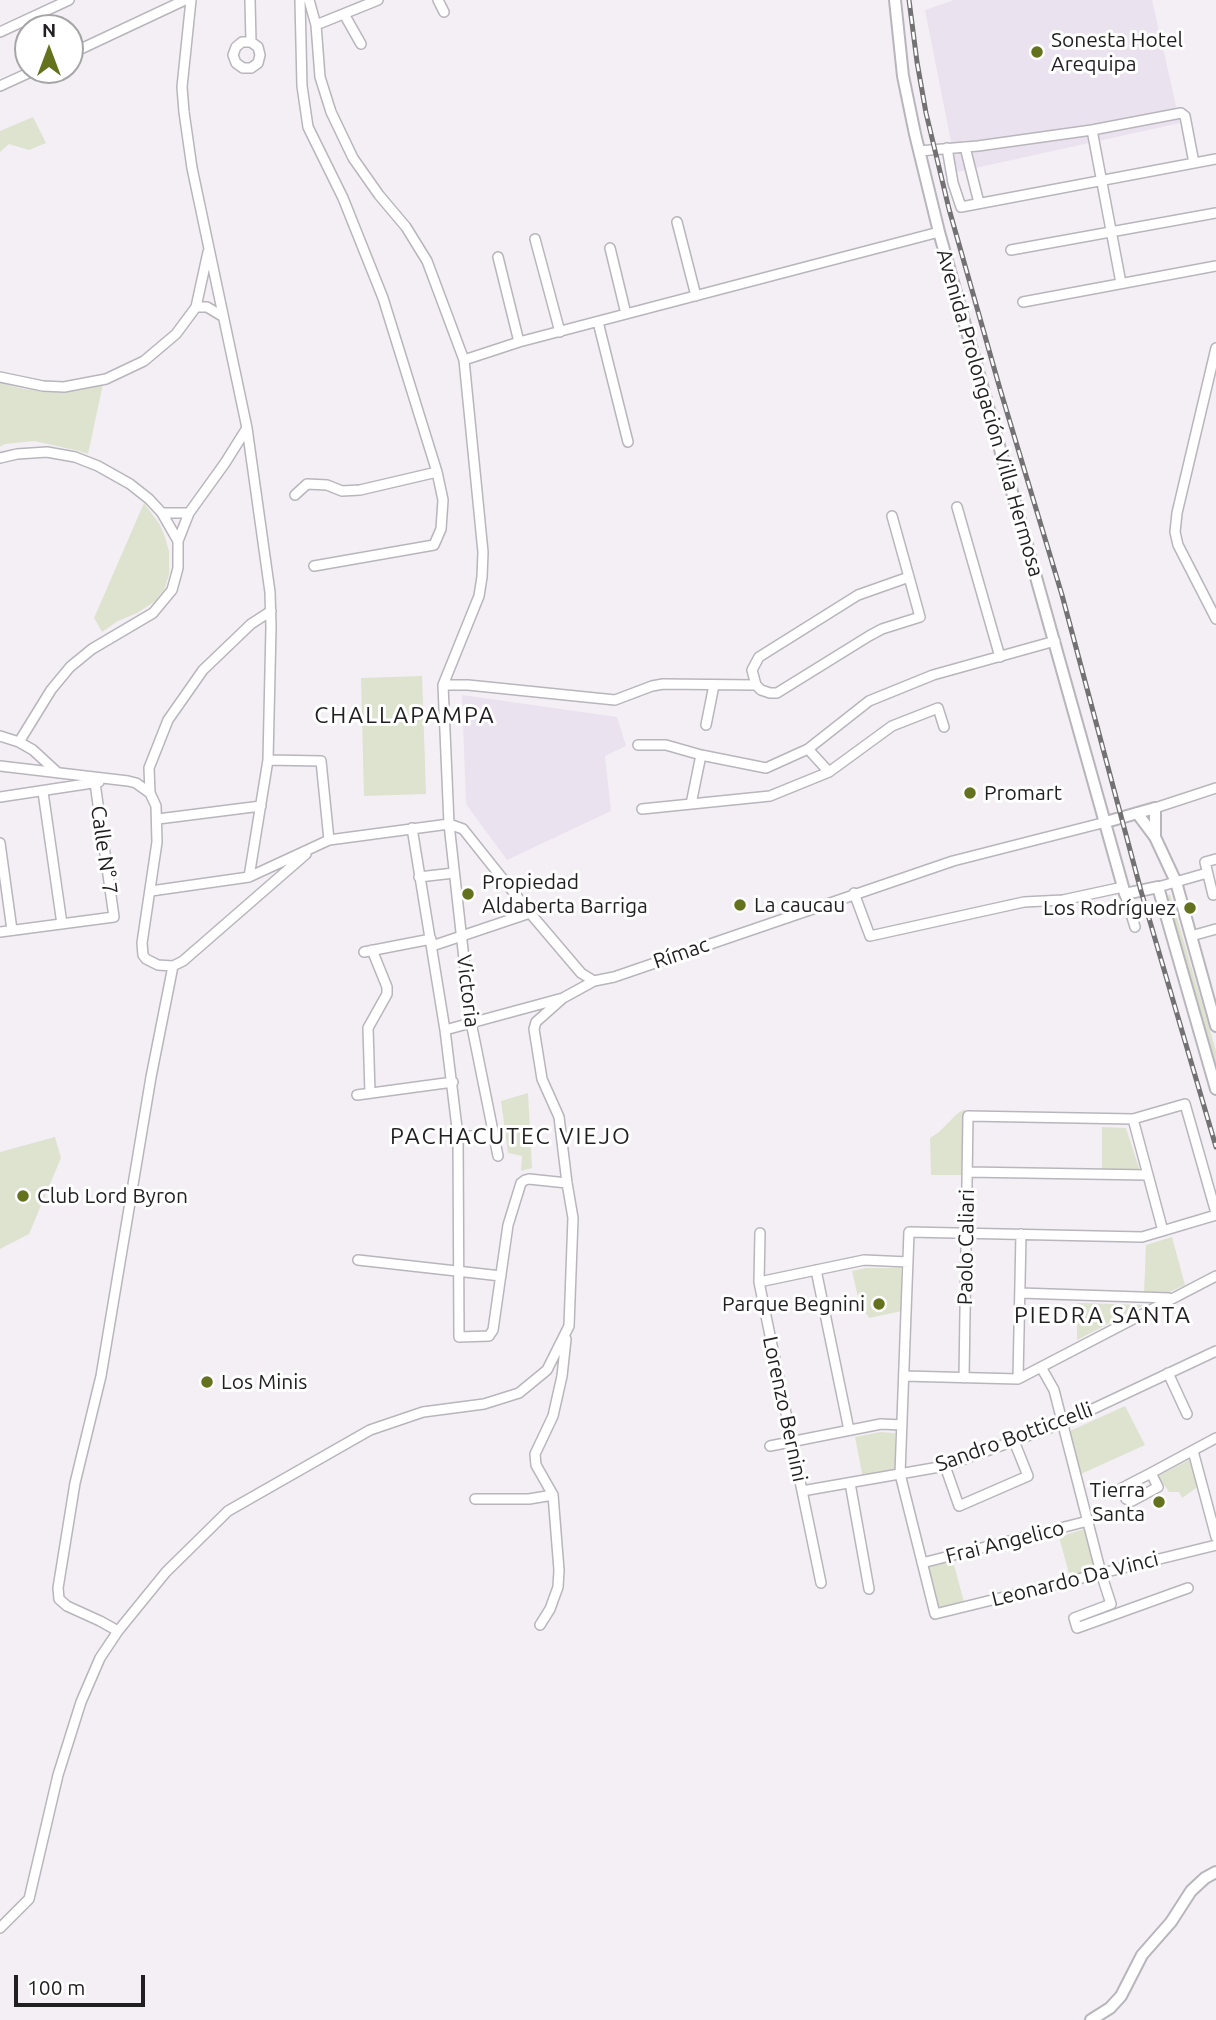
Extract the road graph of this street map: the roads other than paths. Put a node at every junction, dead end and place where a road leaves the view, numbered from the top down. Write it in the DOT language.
graph roads {
  1 [pos="69,0"];
  2 [pos="185,0"];
  3 [pos="191,0"];
  4 [pos="250,0"];
  5 [pos="300,0"];
  6 [pos="309,0"];
  7 [pos="378,0"];
  8 [pos="438,0"];
  9 [pos="895,0"];
  10 [pos="171,8"];
  11 [pos="444,12"];
  12 [pos="344,14"];
  13 [pos="189,18"];
  14 [pos="316,25"];
  15 [pos="0,32"];
  16 [pos="251,42"];
  17 [pos="361,44"];
  18 [pos="84,48"];
  19 [pos="1092,130"];
  20 [pos="965,147"];
  21 [pos="947,148"];
  22 [pos="919,151"];
  23 [pos="1216,159"];
  24 [pos="1194,163"];
  25 [pos="1102,181"];
  26 [pos="979,203"];
  27 [pos="1216,213"];
  28 [pos="677,222"];
  29 [pos="939,232"];
  30 [pos="1111,233"];
  31 [pos="535,240"];
  32 [pos="209,245"];
  33 [pos="610,248"];
  34 [pos="1011,250"];
  35 [pos="498,257"];
  36 [pos="1216,266"];
  37 [pos="1121,283"];
  38 [pos="696,296"];
  39 [pos="1023,302"];
  40 [pos="196,307"];
  41 [pos="626,314"];
  42 [pos="222,316"];
  43 [pos="598,322"];
  44 [pos="560,332"];
  45 [pos="519,342"];
  46 [pos="1216,348"];
  47 [pos="464,360"];
  48 [pos="0,377"];
  49 [pos="247,428"];
  50 [pos="628,442"];
  51 [pos="0,458"];
  52 [pos="437,472"];
  53 [pos="295,495"];
  54 [pos="957,507"];
  55 [pos="162,513"];
  56 [pos="189,513"];
  57 [pos="892,516"];
  58 [pos="177,541"];
  59 [pos="314,566"];
  60 [pos="909,577"];
  61 [pos="271,611"];
  62 [pos="1216,619"];
  63 [pos="1055,641"];
  64 [pos="1000,657"];
  65 [pos="443,685"];
  66 [pos="714,685"];
  67 [pos="756,685"];
  68 [pos="706,726"];
  69 [pos="944,727"];
  70 [pos="0,736"];
  71 [pos="19,741"];
  72 [pos="638,745"];
  73 [pos="808,749"];
  74 [pos="701,755"];
  75 [pos="268,760"];
  76 [pos="0,766"];
  77 [pos="829,772"];
  78 [pos="58,773"];
  79 [pos="118,779"];
  80 [pos="95,783"];
  81 [pos="1216,788"];
  82 [pos="43,792"];
  83 [pos="150,793"];
  84 [pos="0,797"];
  85 [pos="691,804"];
  86 [pos="261,806"];
  87 [pos="1155,808"];
  88 [pos="642,809"];
  89 [pos="1138,813"];
  90 [pos="158,819"];
  91 [pos="1106,822"];
  92 [pos="449,824"];
  93 [pos="412,828"];
  94 [pos="1156,836"];
  95 [pos="329,840"];
  96 [pos="0,843"];
  97 [pos="315,846"];
  98 [pos="1216,859"];
  99 [pos="454,873"];
  100 [pos="1207,873"];
  101 [pos="249,877"];
  102 [pos="419,877"];
  103 [pos="1176,882"];
  104 [pos="1158,887"];
  105 [pos="151,891"];
  106 [pos="1124,891"];
  107 [pos="854,893"];
  108 [pos="1216,894"];
  109 [pos="530,913"];
  110 [pos="62,924"];
  111 [pos="1135,927"];
  112 [pos="1216,929"];
  113 [pos="12,930"];
  114 [pos="0,932"];
  115 [pos="1191,936"];
  116 [pos="461,937"];
  117 [pos="431,943"];
  118 [pos="173,966"];
  119 [pos="594,981"];
  120 [pos="563,998"];
  121 [pos="471,1022"];
  122 [pos="1216,1026"];
  123 [pos="445,1030"];
  124 [pos="453,1082"];
  125 [pos="1216,1089"];
  126 [pos="370,1093"];
  127 [pos="357,1095"];
  128 [pos="1133,1119"];
  129 [pos="458,1136"];
  130 [pos="494,1136"];
  131 [pos="498,1156"];
  132 [pos="967,1172"];
  133 [pos="1148,1175"];
  134 [pos="567,1183"];
  135 [pos="1216,1214"];
  136 [pos="1163,1231"];
  137 [pos="760,1233"];
  138 [pos="967,1233"];
  139 [pos="1021,1234"];
  140 [pos="358,1260"];
  141 [pos="908,1262"];
  142 [pos="816,1270"];
  143 [pos="458,1271"];
  144 [pos="501,1276"];
  145 [pos="1216,1276"];
  146 [pos="759,1282"];
  147 [pos="1020,1293"];
  148 [pos="1171,1298"];
  149 [pos="567,1330"];
  150 [pos="1216,1351"];
  151 [pos="1041,1367"];
  152 [pos="1168,1373"];
  153 [pos="904,1376"];
  154 [pos="964,1378"];
  155 [pos="1018,1379"];
  156 [pos="1187,1414"];
  157 [pos="1063,1423"];
  158 [pos="902,1425"];
  159 [pos="849,1430"];
  160 [pos="1216,1438"];
  161 [pos="1014,1441"];
  162 [pos="792,1442"];
  163 [pos="770,1446"];
  164 [pos="1193,1451"];
  165 [pos="945,1466"];
  166 [pos="1151,1473"];
  167 [pos="901,1474"];
  168 [pos="850,1483"];
  169 [pos="802,1491"];
  170 [pos="553,1495"];
  171 [pos="475,1499"];
  172 [pos="1088,1521"];
  173 [pos="1216,1537"];
  174 [pos="1216,1545"];
  175 [pos="922,1563"];
  176 [pos="1101,1573"];
  177 [pos="821,1583"];
  178 [pos="1188,1588"];
  179 [pos="869,1589"];
  180 [pos="540,1625"];
  181 [pos="118,1631"];
  182 [pos="1216,1872"];
  183 [pos="0,1928"];
  184 [pos="1091,2020"];
  1 -- 15 [label="street"];
  2 -- 10 [label="street"];
  3 -- 13 [label="street"];
  4 -- 16 [label="street"];
  5 -- 52 [label="street"];
  6 -- 14 [label="street"];
  7 -- 12 [label="street"];
  8 -- 11 [label="street"];
  9 -- 22 [label="main road, Avenida Prolongación Villa Hermosa"];
  10 -- 13 [label="street"];
  10 -- 18 [label="street"];
  12 -- 14 [label="street"];
  12 -- 17 [label="street"];
  13 -- 32 [label="street"];
  14 -- 47 [label="street"];
  19 -- 20 [label="street"];
  19 -- 24 [label="street"];
  19 -- 25 [label="street"];
  20 -- 21 [label="street"];
  20 -- 26 [label="street"];
  21 -- 22 [label="street"];
  21 -- 26 [label="street"];
  22 -- 29 [label="main road, Avenida Prolongación Villa Hermosa"];
  23 -- 24 [label="street"];
  24 -- 25 [label="street"];
  25 -- 26 [label="street"];
  25 -- 30 [label="street"];
  27 -- 30 [label="street"];
  28 -- 38 [label="street"];
  29 -- 38 [label="street"];
  29 -- 63 [label="main road, Avenida Prolongación Villa Hermosa"];
  30 -- 34 [label="street"];
  30 -- 37 [label="street"];
  31 -- 44 [label="street"];
  32 -- 40 [label="street"];
  32 -- 42 [label="street"];
  33 -- 41 [label="street"];
  35 -- 45 [label="street"];
  36 -- 37 [label="street"];
  37 -- 39 [label="street"];
  38 -- 41 [label="street"];
  40 -- 42 [label="street"];
  40 -- 48 [label="street"];
  41 -- 43 [label="street"];
  42 -- 49 [label="street"];
  43 -- 44 [label="street"];
  43 -- 50 [label="street"];
  44 -- 45 [label="street"];
  45 -- 47 [label="street"];
  46 -- 62 [label="street"];
  47 -- 65 [label="street"];
  49 -- 56 [label="street"];
  49 -- 61 [label="street"];
  51 -- 55 [label="street"];
  52 -- 53 [label="street"];
  52 -- 59 [label="street"];
  54 -- 64 [label="street"];
  55 -- 56 [label="street"];
  55 -- 58 [label="street"];
  56 -- 58 [label="street"];
  57 -- 60 [label="street"];
  58 -- 71 [label="street"];
  60 -- 67 [label="street"];
  60 -- 67 [label="street"];
  61 -- 75 [label="street"];
  61 -- 83 [label="street"];
  63 -- 64 [label="street"];
  63 -- 91 [label="main road, Avenida Prolongación Villa Hermosa"];
  64 -- 73 [label="street"];
  65 -- 66 [label="street"];
  65 -- 92 [label="street, Victoria"];
  66 -- 67 [label="street"];
  66 -- 68 [label="street"];
  69 -- 77 [label="street"];
  70 -- 71 [label="street"];
  71 -- 78 [label="street"];
  72 -- 74 [label="street"];
  73 -- 74 [label="street"];
  73 -- 77 [label="street"];
  74 -- 85 [label="street"];
  75 -- 86 [label="street"];
  75 -- 95 [label="street"];
  76 -- 78 [label="street"];
  77 -- 85 [label="street"];
  78 -- 79 [label="street"];
  79 -- 80 [label="street"];
  79 -- 83 [label="street"];
  80 -- 82 [label="street"];
  80 -- 110 [label="street, Calle N° 7"];
  81 -- 87 [label="street"];
  82 -- 84 [label="street"];
  82 -- 110 [label="street"];
  83 -- 90 [label="street"];
  85 -- 88 [label="street"];
  86 -- 90 [label="street"];
  86 -- 101 [label="street"];
  87 -- 89 [label="main road"];
  87 -- 94 [label="main road"];
  89 -- 91 [label="main road"];
  89 -- 94 [label="main road"];
  90 -- 105 [label="street"];
  91 -- 106 [label="main road, Avenida Prolongación Villa Hermosa"];
  91 -- 107 [label="street, Rímac"];
  92 -- 93 [label="street"];
  92 -- 99 [label="street, Victoria"];
  92 -- 109 [label="street"];
  93 -- 95 [label="street"];
  93 -- 102 [label="street"];
  94 -- 103 [label="main road"];
  95 -- 97 [label="street"];
  96 -- 113 [label="street"];
  97 -- 101 [label="street"];
  97 -- 118 [label="street"];
  98 -- 100 [label="street"];
  99 -- 102 [label="street"];
  99 -- 116 [label="street, Victoria"];
  100 -- 103 [label="street"];
  100 -- 108 [label="street"];
  101 -- 105 [label="street"];
  102 -- 117 [label="street"];
  103 -- 104 [label="street"];
  103 -- 115 [label="main road"];
  104 -- 106 [label="main road"];
  104 -- 125 [label="main road"];
  105 -- 118 [label="street"];
  106 -- 107 [label="street"];
  106 -- 111 [label="street"];
  107 -- 119 [label="street, Rímac"];
  109 -- 116 [label="street"];
  109 -- 119 [label="street"];
  110 -- 113 [label="street"];
  112 -- 115 [label="street"];
  113 -- 114 [label="street"];
  115 -- 122 [label="main road"];
  116 -- 117 [label="street"];
  116 -- 121 [label="street, Victoria"];
  117 -- 123 [label="street"];
  117 -- 126 [label="street"];
  118 -- 181 [label="street"];
  119 -- 120 [label="street, Rímac"];
  120 -- 121 [label="street"];
  120 -- 134 [label="street"];
  121 -- 123 [label="street"];
  121 -- 130 [label="street, Victoria"];
  123 -- 124 [label="street"];
  124 -- 126 [label="street"];
  124 -- 129 [label="street"];
  126 -- 127 [label="street"];
  128 -- 132 [label="street, Paolo Caliari"];
  128 -- 133 [label="street"];
  128 -- 135 [label="street"];
  129 -- 130 [label="street"];
  129 -- 143 [label="street"];
  130 -- 131 [label="street, Victoria"];
  132 -- 133 [label="street"];
  132 -- 138 [label="street, Paolo Caliari"];
  133 -- 136 [label="street"];
  134 -- 144 [label="street"];
  134 -- 149 [label="street"];
  135 -- 136 [label="street"];
  136 -- 139 [label="street"];
  137 -- 146 [label="street, Lorenzo Bernini"];
  138 -- 139 [label="street"];
  138 -- 141 [label="street"];
  138 -- 154 [label="street, Paolo Caliari"];
  139 -- 147 [label="street"];
  140 -- 143 [label="street"];
  141 -- 142 [label="street"];
  141 -- 153 [label="street"];
  142 -- 146 [label="street"];
  142 -- 159 [label="street"];
  143 -- 144 [label="street"];
  143 -- 144 [label="street"];
  145 -- 148 [label="street"];
  146 -- 162 [label="street, Lorenzo Bernini"];
  147 -- 148 [label="street"];
  147 -- 155 [label="street"];
  148 -- 151 [label="street"];
  149 -- 170 [label="street"];
  149 -- 181 [label="street"];
  150 -- 152 [label="street, Sandro Botticcelli"];
  151 -- 155 [label="street"];
  151 -- 157 [label="street"];
  152 -- 156 [label="street"];
  152 -- 157 [label="street, Sandro Botticcelli"];
  153 -- 154 [label="street"];
  153 -- 158 [label="street"];
  154 -- 155 [label="street"];
  157 -- 161 [label="street, Sandro Botticcelli"];
  157 -- 172 [label="street"];
  158 -- 159 [label="street"];
  158 -- 167 [label="street"];
  159 -- 162 [label="street"];
  160 -- 164 [label="street"];
  161 -- 165 [label="street, Sandro Botticcelli"];
  161 -- 165 [label="street"];
  162 -- 163 [label="street"];
  162 -- 169 [label="street, Lorenzo Bernini"];
  164 -- 166 [label="street"];
  164 -- 173 [label="street"];
  165 -- 167 [label="street, Sandro Botticcelli"];
  167 -- 168 [label="street, Sandro Botticcelli"];
  167 -- 175 [label="street"];
  168 -- 169 [label="street, Sandro Botticcelli"];
  168 -- 179 [label="street"];
  169 -- 177 [label="street, Lorenzo Bernini"];
  170 -- 171 [label="street"];
  170 -- 180 [label="street"];
  172 -- 175 [label="street, Frai Angelico"];
  172 -- 176 [label="street"];
  174 -- 176 [label="street, Leonardo Da Vinci"];
  175 -- 176 [label="street, Leonardo Da Vinci"];
  176 -- 178 [label="street"];
  181 -- 183 [label="street"];
  182 -- 184 [label="main road"];
}
